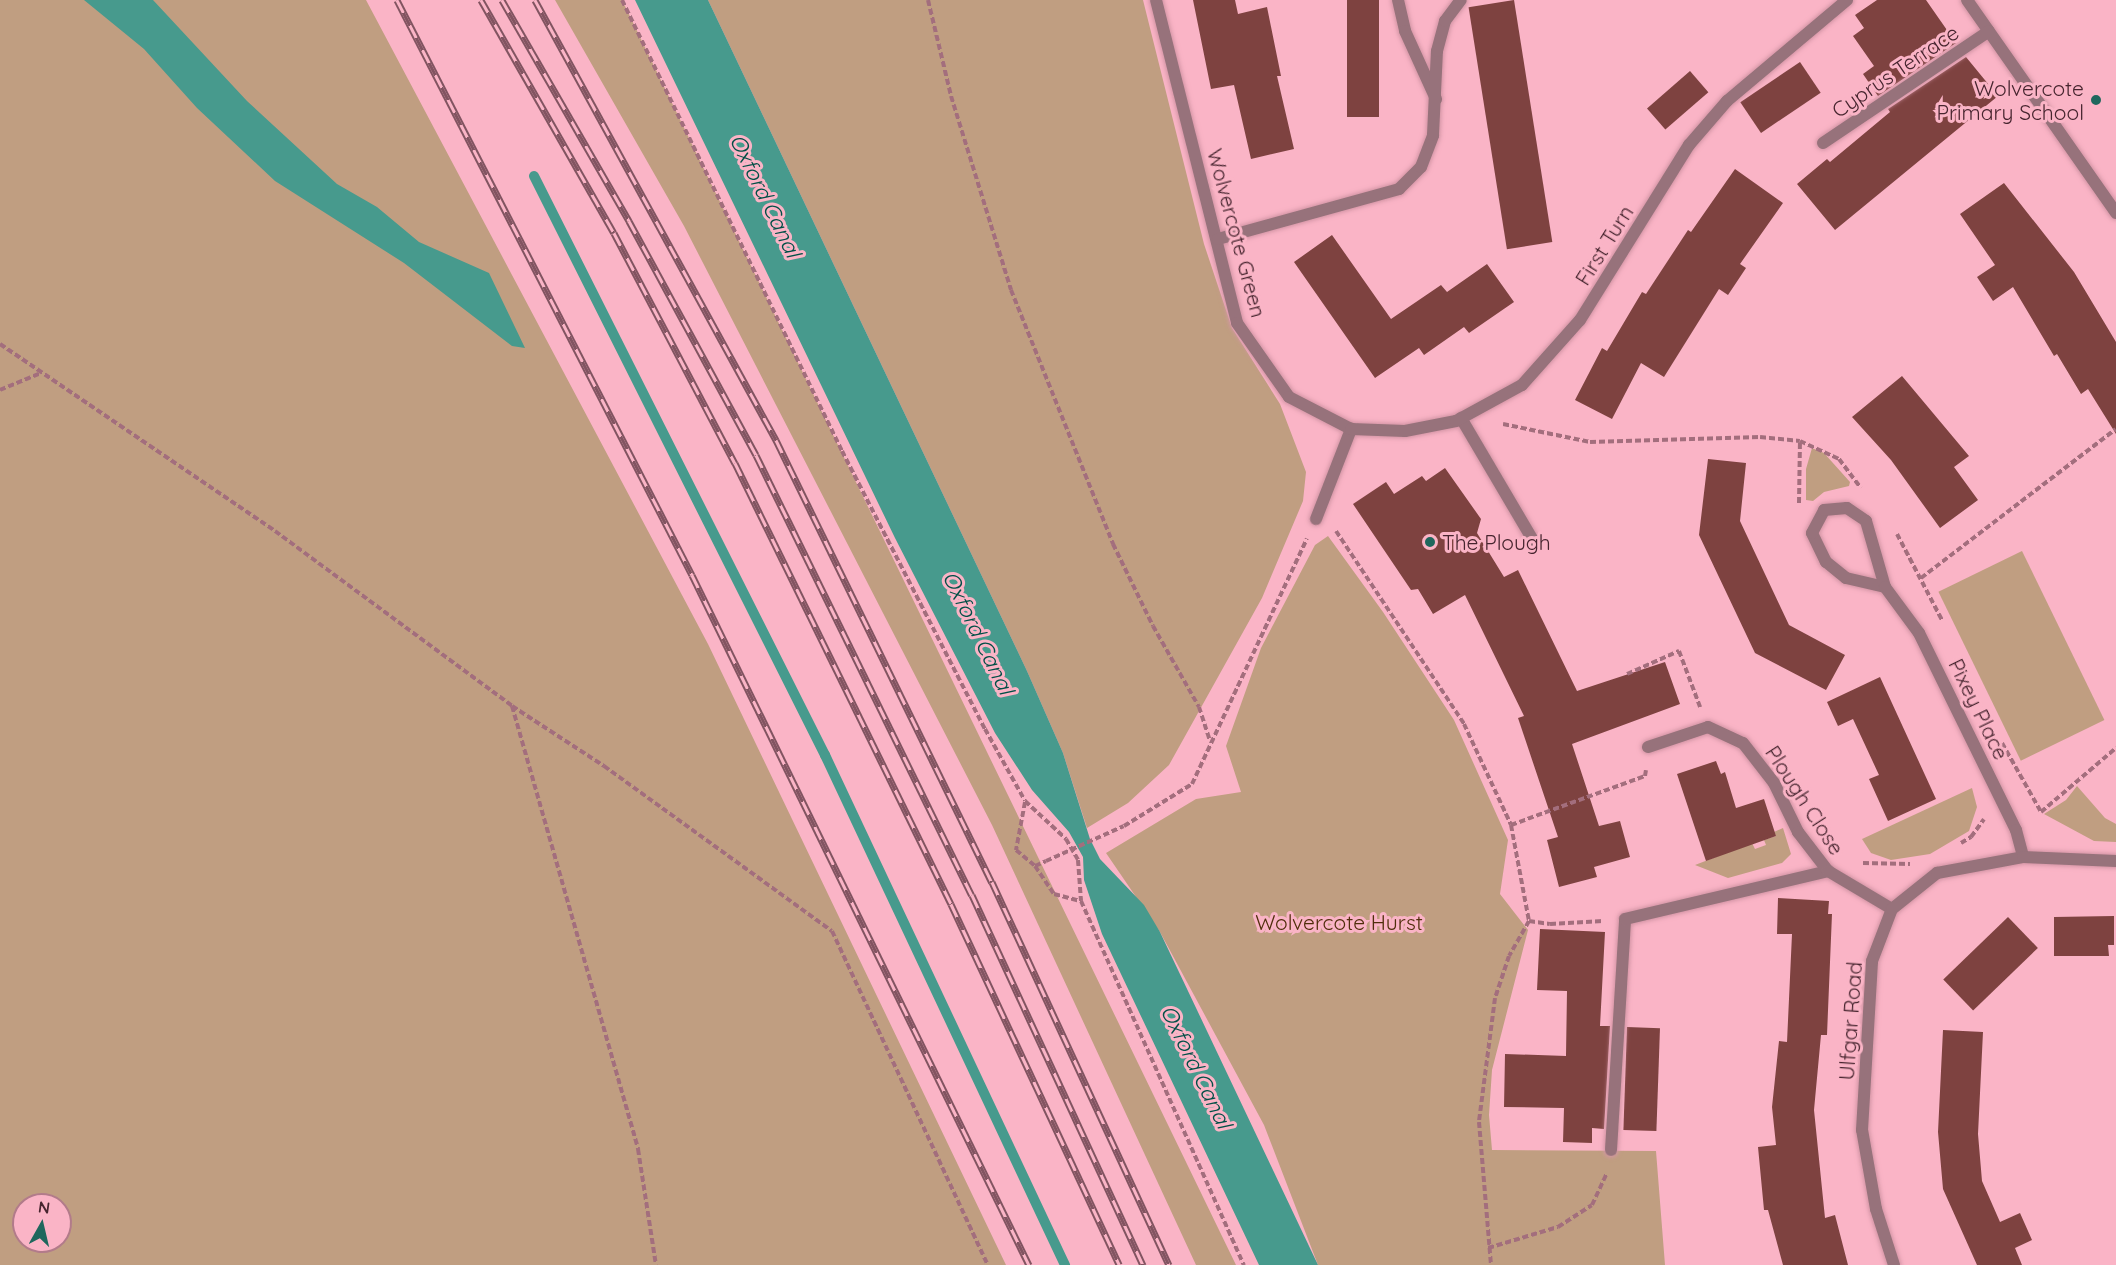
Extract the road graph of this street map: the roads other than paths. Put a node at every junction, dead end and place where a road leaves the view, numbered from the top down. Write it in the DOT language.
graph roads {
  1 [pos="1156,0"];
  2 [pos="1398,0"];
  3 [pos="1461,0"];
  4 [pos="1847,0"];
  5 [pos="1967,0"];
  6 [pos="1989,31"];
  7 [pos="1437,99"];
  8 [pos="1823,143"];
  9 [pos="2116,213"];
  10 [pos="1218,239"];
  11 [pos="1464,417"];
  12 [pos="1351,429"];
  13 [pos="1319,513"];
  14 [pos="1533,540"];
  15 [pos="1885,587"];
  16 [pos="1648,747"];
  17 [pos="2023,857"];
  18 [pos="2116,861"];
  19 [pos="1828,871"];
  20 [pos="1892,909"];
  21 [pos="1611,1150"];
  22 [pos="1894,1265"];
  1 -- 10 [label="street, Wolvercote Green"];
  2 -- 7 [label="street"];
  3 -- 7 [label="street"];
  4 -- 11 [label="street, First Turn"];
  5 -- 6 [label="street"];
  6 -- 8 [label="street, Cyprus Terrace"];
  6 -- 9 [label="street"];
  7 -- 10 [label="street"];
  10 -- 12 [label="street, Wolvercote Green"];
  11 -- 12 [label="street, First Turn"];
  11 -- 14 [label="street"];
  12 -- 13 [label="street"];
  15 -- 15 [label="street, Pixey Place"];
  15 -- 17 [label="street, Pixey Place"];
  16 -- 19 [label="street, Plough Close"];
  17 -- 18 [label="street"];
  17 -- 20 [label="street"];
  19 -- 20 [label="street, Plough Close"];
  19 -- 21 [label="street"];
  20 -- 22 [label="street, Ulfgar Road"];
}
